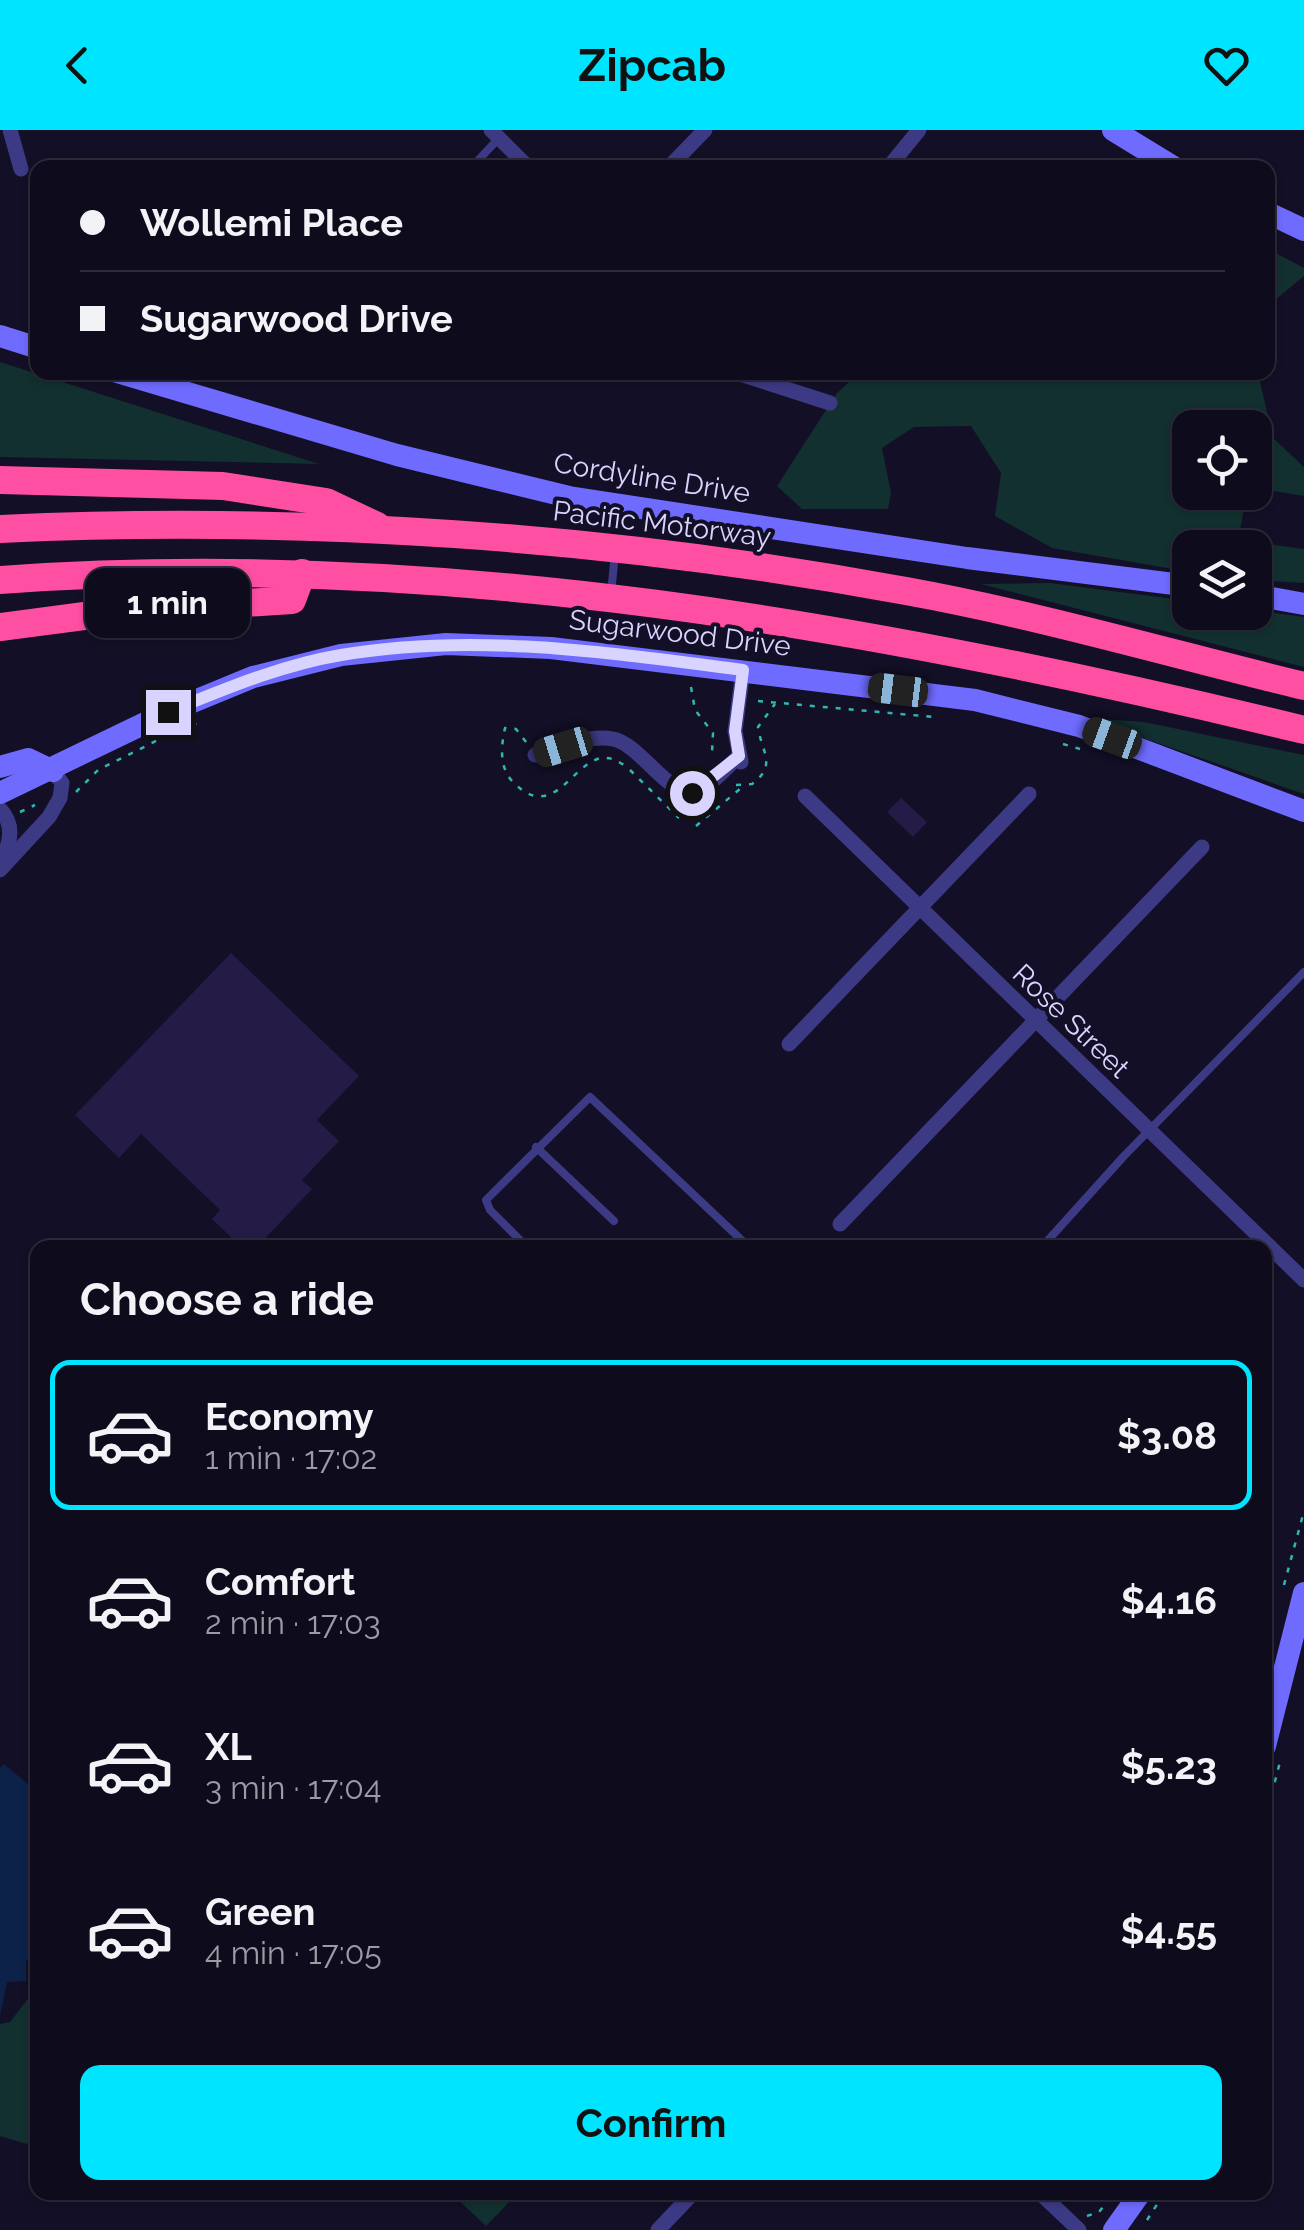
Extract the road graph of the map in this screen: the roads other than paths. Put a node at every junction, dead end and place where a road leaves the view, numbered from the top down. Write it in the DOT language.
graph roads {
  1 [pos="10,130"];
  2 [pos="705,130"];
  3 [pos="918,130"];
  4 [pos="1113,130"];
  5 [pos="495,134"];
  6 [pos="476,160"];
  7 [pos="521,160"];
  8 [pos="676,160"];
  9 [pos="894,160"];
  10 [pos="1162,160"];
  11 [pos="21,169"];
  12 [pos="1275,216"];
  13 [pos="1304,230"];
  14 [pos="0,336"];
  15 [pos="30,345"];
  16 [pos="144,380"];
  17 [pos="758,380"];
  18 [pos="830,404"];
  19 [pos="0,480"];
  20 [pos="0,530"];
  21 [pos="387,530"];
  22 [pos="615,550"];
  23 [pos="302,573"];
  24 [pos="0,580"];
  25 [pos="1172,584"];
  26 [pos="611,598"];
  27 [pos="1272,598"];
  28 [pos="1304,604"];
  29 [pos="0,627"];
  30 [pos="743,670"];
  31 [pos="1304,686"];
  32 [pos="1304,730"];
  33 [pos="536,755"];
  34 [pos="0,768"];
  35 [pos="53,770"];
  36 [pos="0,793"];
  37 [pos="1030,794"];
  38 [pos="806,796"];
  39 [pos="0,809"];
  40 [pos="1304,811"];
  41 [pos="1202,848"];
  42 [pos="0,862"];
  43 [pos="0,870"];
  44 [pos="919,910"];
  45 [pos="1304,972"];
  46 [pos="1034,1019"];
  47 [pos="789,1044"];
  48 [pos="1150,1131"];
  49 [pos="536,1147"];
  50 [pos="614,1221"];
  51 [pos="840,1224"];
  52 [pos="521,1240"];
  53 [pos="742,1240"];
  54 [pos="1048,1240"];
  55 [pos="1258,1240"];
  56 [pos="1272,1253"];
  57 [pos="1304,1280"];
  58 [pos="1304,1593"];
  59 [pos="1272,1719"];
  60 [pos="686,2200"];
  61 [pos="1050,2200"];
  62 [pos="1135,2200"];
  63 [pos="1082,2224"];
  64 [pos="658,2230"];
  65 [pos="1114,2230"];
  1 -- 11 [label="street"];
  2 -- 8 [label="street"];
  3 -- 9 [label="street"];
  4 -- 10 [label="street"];
  5 -- 6 [label="lane"];
  5 -- 7 [label="street"];
  12 -- 13 [label="street"];
  14 -- 15 [label="street"];
  16 -- 25 [label="street, Cordyline Drive"];
  17 -- 18 [label="street"];
  19 -- 21 [label="highway"];
  20 -- 21 [label="highway, Pacific Motorway"];
  21 -- 22 [label="highway, Pacific Motorway"];
  22 -- 26 [label="lane"];
  22 -- 31 [label="highway, Pacific Motorway"];
  23 -- 24 [label="highway"];
  23 -- 26 [label="highway"];
  23 -- 29 [label="highway"];
  26 -- 32 [label="highway"];
  27 -- 28 [label="street"];
  30 -- 33 [label="street"];
  30 -- 35 [label="street, Sugarwood Drive"];
  30 -- 40 [label="street, Sugarwood Drive"];
  34 -- 35 [label="street"];
  35 -- 36 [label="street, Sugarwood Drive"];
  35 -- 43 [label="street"];
  37 -- 44 [label="street"];
  38 -- 44 [label="street, Rose Street"];
  39 -- 42 [label="street"];
  41 -- 46 [label="street"];
  44 -- 46 [label="street, Rose Street"];
  44 -- 47 [label="street"];
  45 -- 48 [label="lane"];
  46 -- 48 [label="street, Rose Street"];
  46 -- 51 [label="street"];
  48 -- 54 [label="lane"];
  48 -- 55 [label="street, Rose Street"];
  49 -- 50 [label="lane"];
  49 -- 52 [label="lane"];
  49 -- 53 [label="lane"];
  56 -- 57 [label="street, Rose Street"];
  58 -- 59 [label="street"];
  60 -- 64 [label="street"];
  61 -- 63 [label="street"];
  62 -- 65 [label="street"];
}
